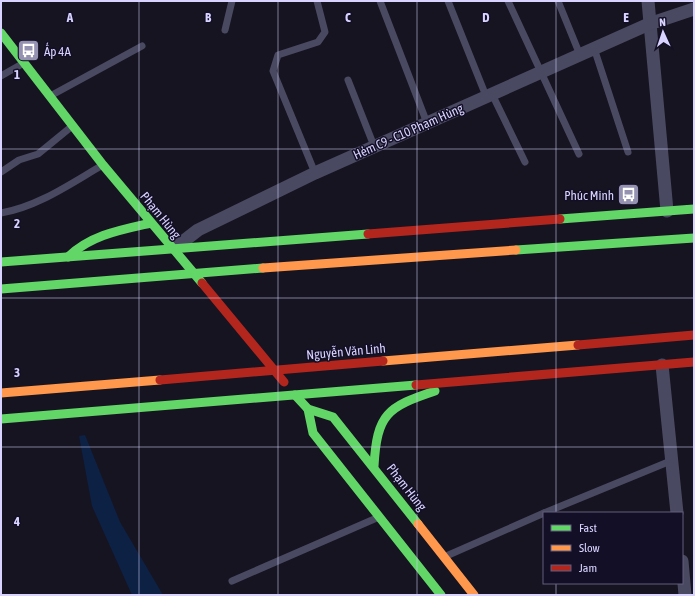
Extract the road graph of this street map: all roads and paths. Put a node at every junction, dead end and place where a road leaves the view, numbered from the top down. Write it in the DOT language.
graph roads {
  1 [pos="232,1"];
  2 [pos="317,1"];
  3 [pos="380,1"];
  4 [pos="448,1"];
  5 [pos="508,1"];
  6 [pos="558,1"];
  7 [pos="648,1"];
  8 [pos="694,9"];
  9 [pos="649,24"];
  10 [pos="225,30"];
  11 [pos="1,33"];
  12 [pos="142,46"];
  13 [pos="594,48"];
  14 [pos="580,54"];
  15 [pos="23,63"];
  16 [pos="542,73"];
  17 [pos="1,76"];
  18 [pos="348,80"];
  19 [pos="489,95"];
  20 [pos="50,96"];
  21 [pos="427,123"];
  22 [pos="73,126"];
  23 [pos="374,146"];
  24 [pos="628,152"];
  25 [pos="579,154"];
  26 [pos="525,162"];
  27 [pos="103,165"];
  28 [pos="1,172"];
  29 [pos="315,173"];
  30 [pos="694,209"];
  31 [pos="668,211"];
  32 [pos="1,213"];
  33 [pos="151,223"];
  34 [pos="694,238"];
  35 [pos="173,250"];
  36 [pos="68,256"];
  37 [pos="1,262"];
  38 [pos="192,273"];
  39 [pos="1,289"];
  40 [pos="694,335"];
  41 [pos="694,362"];
  42 [pos="662,365"];
  43 [pos="274,370"];
  44 [pos="467,380"];
  45 [pos="1,393"];
  46 [pos="295,395"];
  47 [pos="308,409"];
  48 [pos="1,419"];
  49 [pos="672,460"];
  50 [pos="374,466"];
  51 [pos="546,512"];
  52 [pos="678,512"];
  53 [pos="543,513"];
  54 [pos="379,517"];
  55 [pos="444,557"];
  56 [pos="683,572"];
  57 [pos="232,581"];
  58 [pos="441,595"];
  59 [pos="474,595"];
  60 [pos="685,595"];
  1 -- 10 [label="lane"];
  2 -- 29 [label="lane"];
  3 -- 21 [label="lane"];
  4 -- 19 [label="lane"];
  5 -- 16 [label="lane"];
  6 -- 14 [label="lane"];
  7 -- 9 [label="street"];
  8 -- 9 [label="street, Hẻm C9 - C10 Phạm Hùng"];
  9 -- 13 [label="street, Hẻm C9 - C10 Phạm Hùng"];
  9 -- 31 [label="street"];
  11 -- 15 [label="main road, Phạm Hùng"];
  12 -- 20 [label="lane"];
  13 -- 14 [label="street, Hẻm C9 - C10 Phạm Hùng"];
  13 -- 24 [label="lane"];
  14 -- 16 [label="street, Hẻm C9 - C10 Phạm Hùng"];
  15 -- 17 [label="lane"];
  15 -- 20 [label="main road, Phạm Hùng"];
  16 -- 19 [label="street, Hẻm C9 - C10 Phạm Hùng"];
  16 -- 25 [label="lane"];
  18 -- 23 [label="lane"];
  19 -- 21 [label="street, Hẻm C9 - C10 Phạm Hùng"];
  19 -- 26 [label="lane"];
  20 -- 22 [label="main road, Phạm Hùng"];
  21 -- 23 [label="street, Hẻm C9 - C10 Phạm Hùng"];
  22 -- 27 [label="main road, Phạm Hùng"];
  22 -- 28 [label="lane"];
  23 -- 29 [label="street, Hẻm C9 - C10 Phạm Hùng"];
  27 -- 32 [label="lane"];
  27 -- 33 [label="main road, Phạm Hùng"];
  29 -- 35 [label="street, Hẻm C9 - C10 Phạm Hùng"];
  30 -- 31 [label="main road"];
  31 -- 35 [label="main road"];
  33 -- 35 [label="main road, Phạm Hùng"];
  33 -- 36 [label="main road"];
  34 -- 38 [label="main road"];
  35 -- 36 [label="main road"];
  35 -- 38 [label="main road, Phạm Hùng"];
  36 -- 37 [label="main road"];
  38 -- 39 [label="main road"];
  38 -- 43 [label="main road, Phạm Hùng"];
  40 -- 43 [label="main road, Nguyễn Văn Linh"];
  41 -- 42 [label="main road"];
  42 -- 44 [label="main road"];
  42 -- 49 [label="street"];
  43 -- 45 [label="main road, Nguyễn Văn Linh"];
  43 -- 46 [label="main road, Phạm Hùng"];
  44 -- 46 [label="main road"];
  44 -- 50 [label="main road"];
  46 -- 47 [label="main road, Phạm Hùng"];
  46 -- 48 [label="main road"];
  47 -- 50 [label="main road, Phạm Hùng"];
  47 -- 54 [label="main road"];
  49 -- 51 [label="lane"];
  49 -- 52 [label="street"];
  50 -- 55 [label="main road, Phạm Hùng"];
  53 -- 55 [label="lane"];
  54 -- 57 [label="lane"];
  54 -- 58 [label="main road"];
  55 -- 59 [label="main road, Phạm Hùng"];
  56 -- 60 [label="street"];
}
